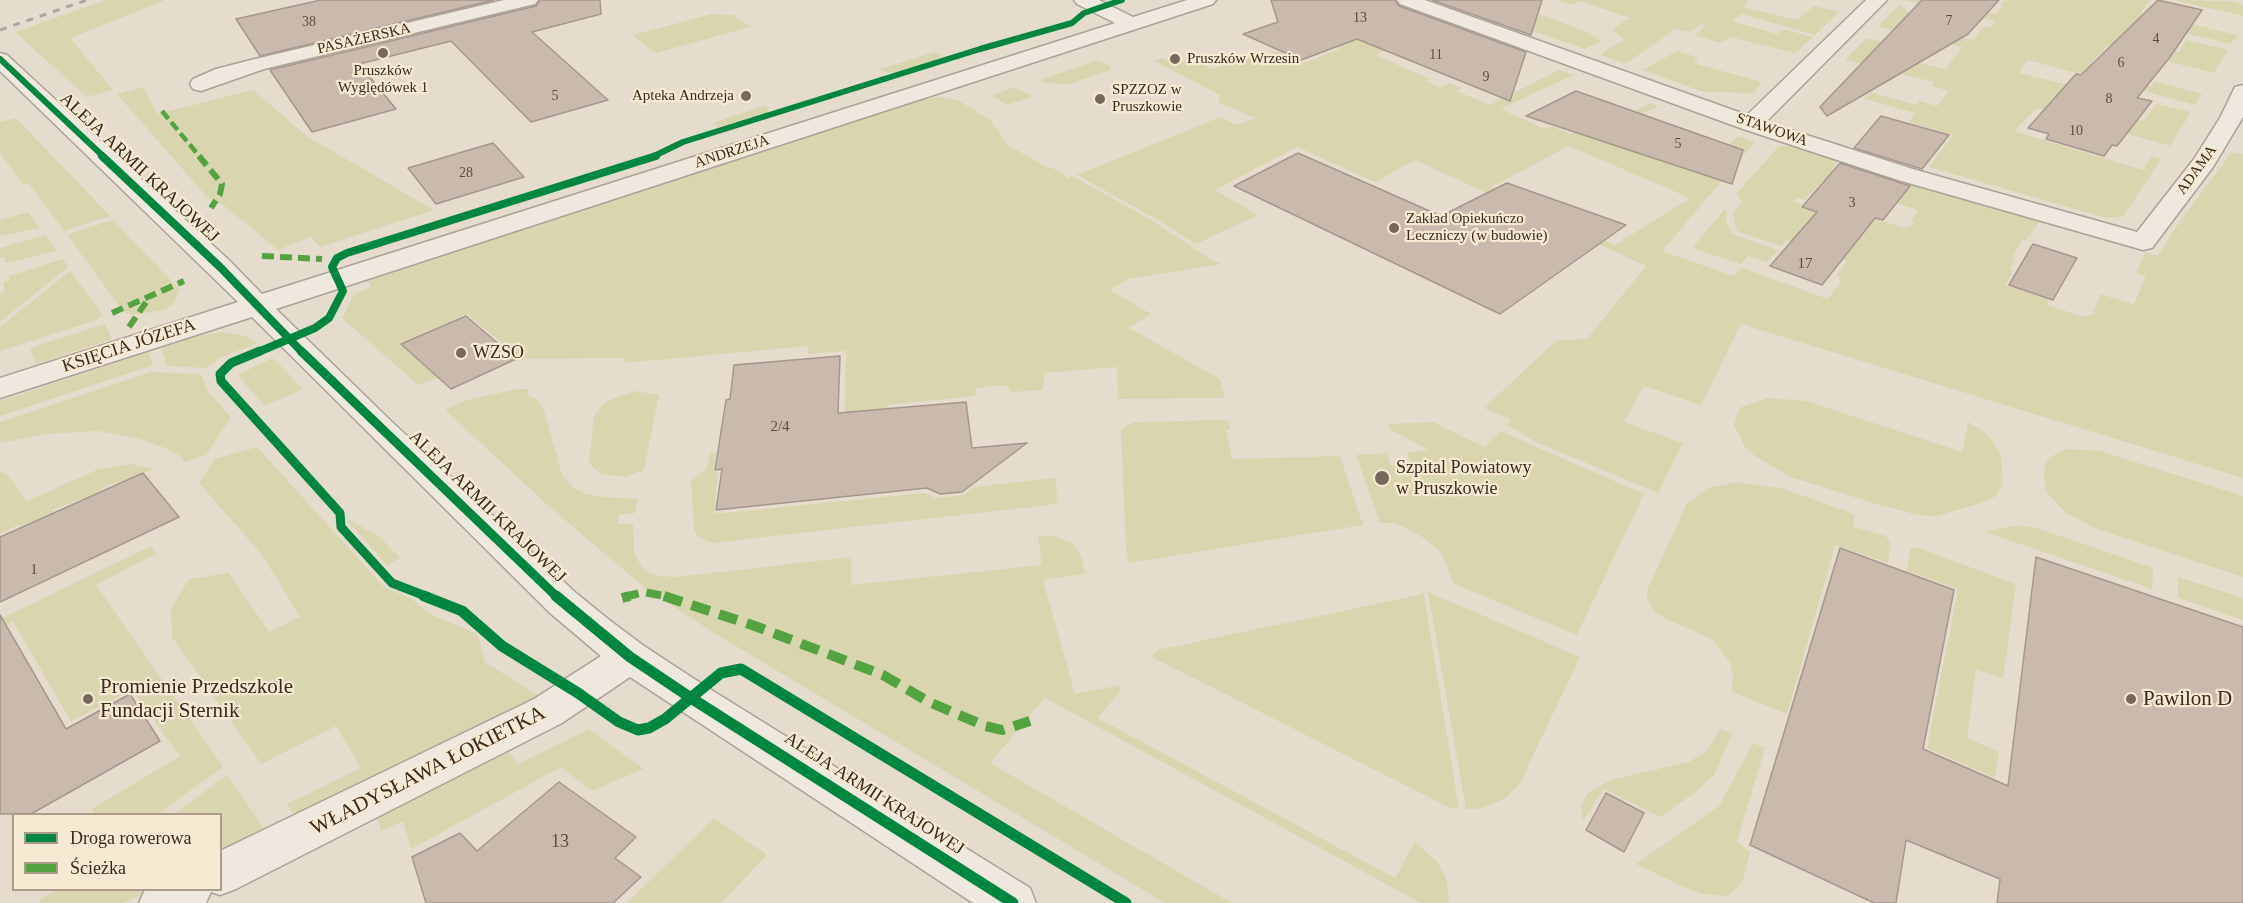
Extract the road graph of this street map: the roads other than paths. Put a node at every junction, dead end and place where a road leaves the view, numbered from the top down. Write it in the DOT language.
graph roads {
  1 [pos="528,0"];
  2 [pos="1084,0"];
  3 [pos="1206,0"];
  4 [pos="1407,0"];
  5 [pos="1877,0"];
  6 [pos="1132,24"];
  7 [pos="0,59"];
  8 [pos="201,84"];
  9 [pos="2243,92"];
  10 [pos="1751,124"];
  11 [pos="2143,242"];
  12 [pos="257,304"];
  13 [pos="0,388"];
  14 [pos="630,657"];
  15 [pos="222,873"];
  16 [pos="187,891"];
  17 [pos="162,903"];
  18 [pos="1013,903"];
  1 -- 8 [label="street, PASAŻERSKA"];
  2 -- 6 [label="street"];
  3 -- 6 [label="street, ANDRZEJA"];
  4 -- 10 [label="street, STAWOWA"];
  5 -- 10 [label="street"];
  6 -- 12 [label="street, ANDRZEJA"];
  7 -- 12 [label="street, ALEJA ARMII KRAJOWEJ"];
  9 -- 11 [label="street, ADAMA"];
  10 -- 11 [label="street, STAWOWA"];
  12 -- 13 [label="street, KSIĘCIA JÓZEFA"];
  12 -- 14 [label="street, ALEJA ARMII KRAJOWEJ"];
  14 -- 15 [label="street, WŁADYSŁAWA ŁOKIETKA"];
  14 -- 18 [label="street, ALEJA ARMII KRAJOWEJ"];
  16 -- 17 [label="street"];
}
